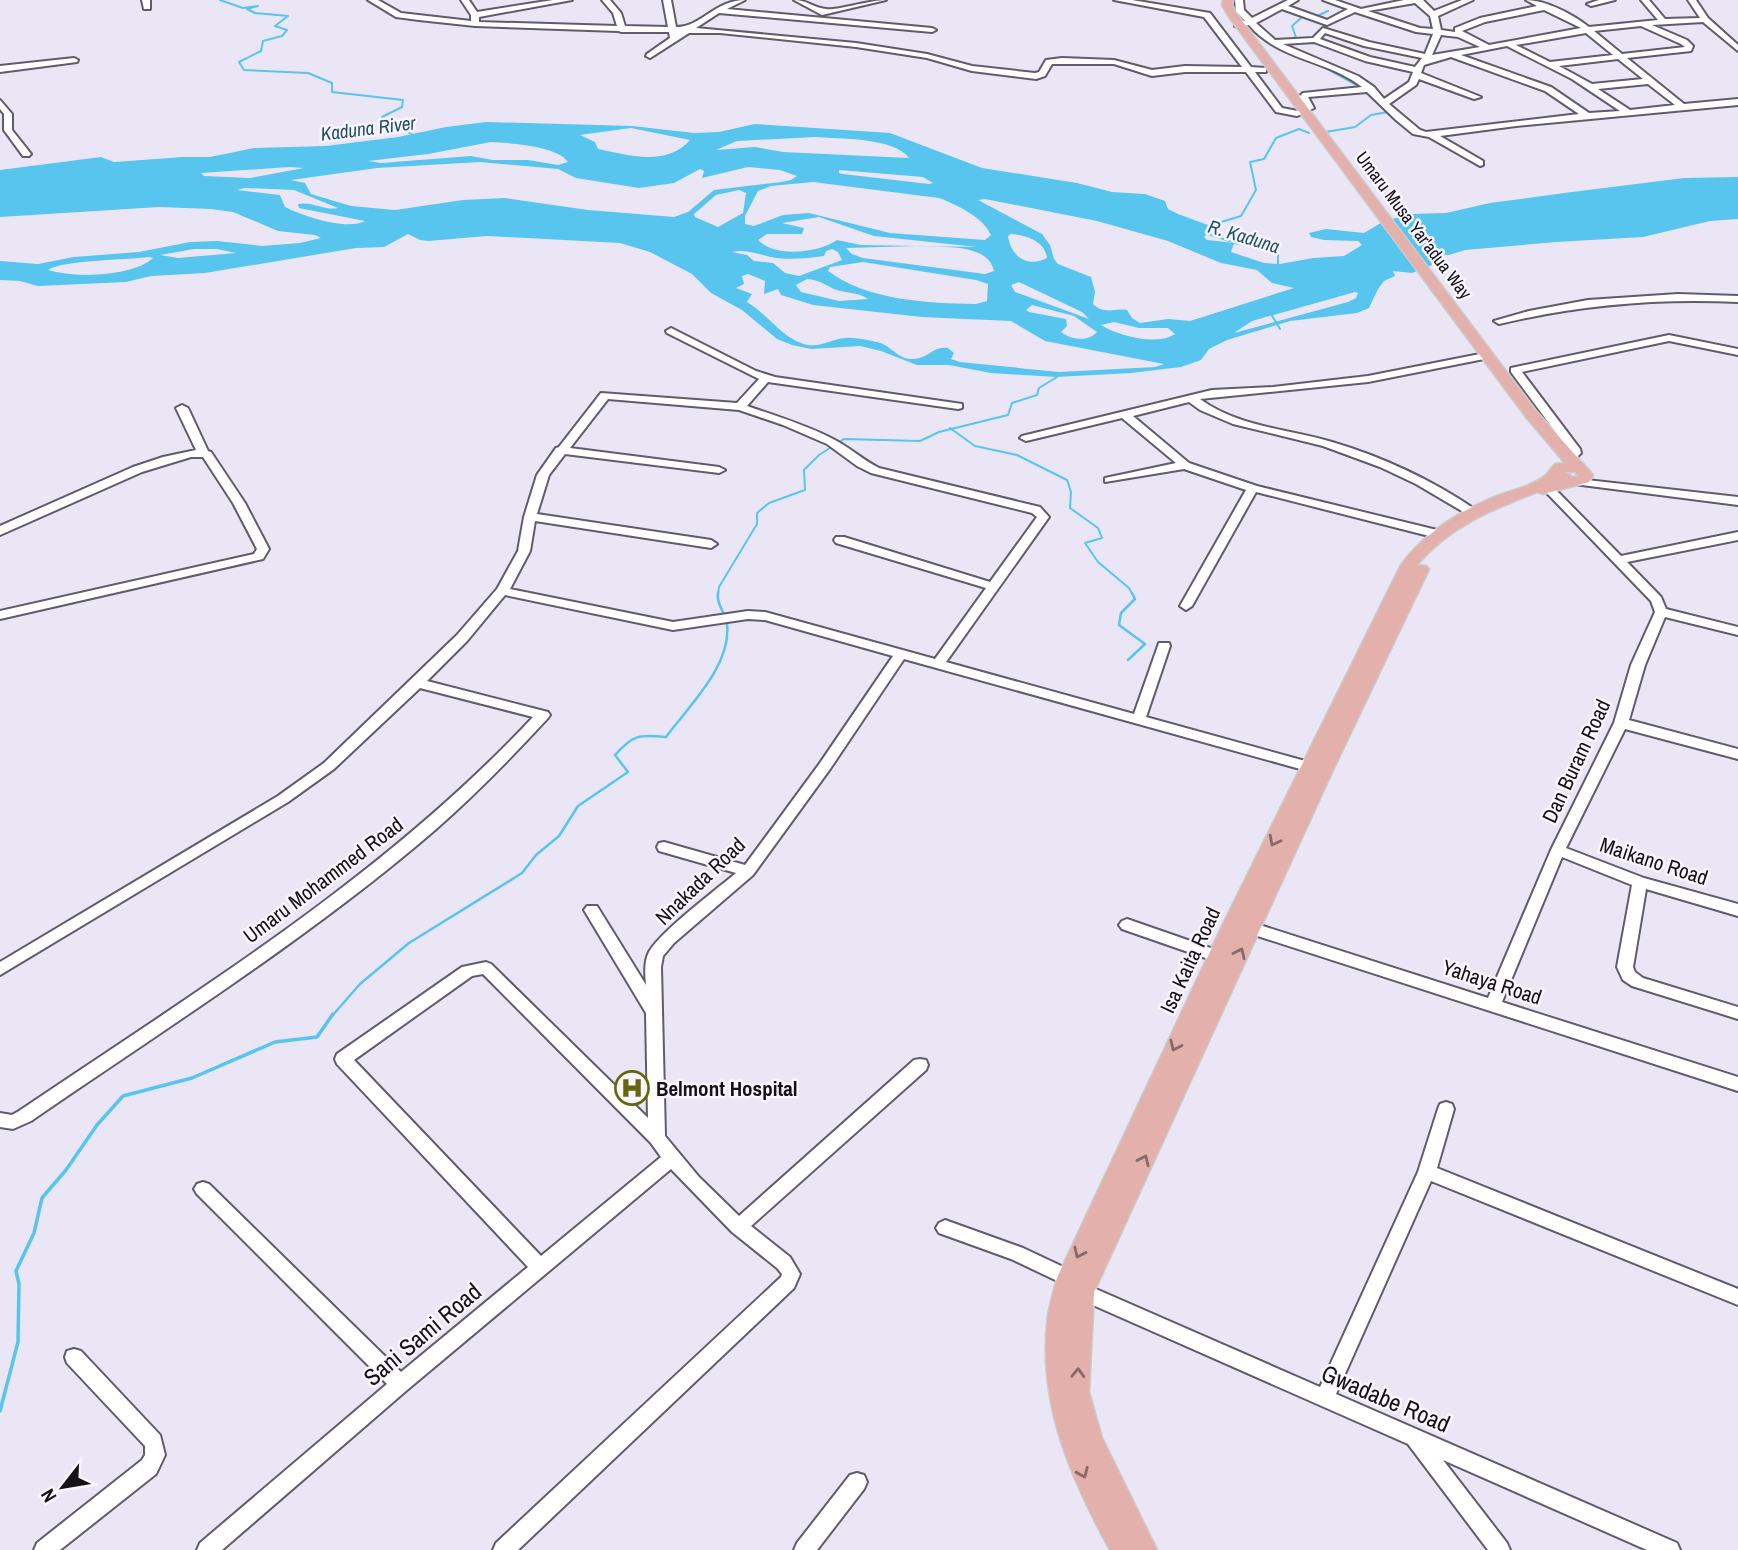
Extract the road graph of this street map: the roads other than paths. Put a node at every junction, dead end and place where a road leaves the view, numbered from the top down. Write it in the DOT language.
graph roads {
  1 [pos="465,0"];
  2 [pos="568,0"];
  3 [pos="606,0"];
  4 [pos="667,0"];
  5 [pos="741,0"];
  6 [pos="799,0"];
  7 [pos="882,0"];
  8 [pos="1118,0"];
  9 [pos="1217,0"];
  10 [pos="1228,0"];
  11 [pos="1239,0"];
  12 [pos="1294,0"];
  13 [pos="1327,0"];
  14 [pos="1384,0"];
  15 [pos="1419,0"];
  16 [pos="1469,0"];
  17 [pos="1530,0"];
  18 [pos="1611,0"];
  19 [pos="1645,0"];
  20 [pos="1692,0"];
  21 [pos="375,2"];
  22 [pos="389,2"];
  23 [pos="1591,4"];
  24 [pos="1395,5"];
  25 [pos="1281,6"];
  26 [pos="1545,7"];
  27 [pos="1356,9"];
  28 [pos="717,10"];
  29 [pos="825,12"];
  30 [pos="1435,15"];
  31 [pos="804,16"];
  32 [pos="475,19"];
  33 [pos="1705,20"];
  34 [pos="1663,21"];
  35 [pos="1251,22"];
  36 [pos="1396,23"];
  37 [pos="1642,23"];
  38 [pos="870,24"];
  39 [pos="1238,24"];
  40 [pos="1586,28"];
  41 [pos="622,30"];
  42 [pos="932,30"];
  43 [pos="1388,30"];
  44 [pos="685,32"];
  45 [pos="1437,33"];
  46 [pos="673,35"];
  47 [pos="1460,35"];
  48 [pos="1315,40"];
  49 [pos="1272,41"];
  50 [pos="1506,43"];
  51 [pos="856,45"];
  52 [pos="1487,47"];
  53 [pos="1738,49"];
  54 [pos="1346,51"];
  55 [pos="1451,55"];
  56 [pos="650,56"];
  57 [pos="1622,57"];
  58 [pos="1429,59"];
  59 [pos="74,60"];
  60 [pos="1320,62"];
  61 [pos="1551,64"];
  62 [pos="0,69"];
  63 [pos="1249,70"];
  64 [pos="1263,70"];
  65 [pos="1417,72"];
  66 [pos="1651,81"];
  67 [pos="1590,87"];
  68 [pos="1371,89"];
  69 [pos="1477,97"];
  70 [pos="1386,102"];
  71 [pos="1738,102"];
  72 [pos="0,103"];
  73 [pos="1682,107"];
  74 [pos="1299,111"];
  75 [pos="1629,113"];
  76 [pos="1587,116"];
  77 [pos="1432,135"];
  78 [pos="26,154"];
  79 [pos="1480,163"];
  80 [pos="1738,299"];
  81 [pos="1457,319"];
  82 [pos="1499,321"];
  83 [pos="671,331"];
  84 [pos="1738,352"];
  85 [pos="1480,357"];
  86 [pos="765,378"];
  87 [pos="1191,398"];
  88 [pos="958,406"];
  89 [pos="740,407"];
  90 [pos="182,408"];
  91 [pos="1124,414"];
  92 [pos="1026,438"];
  93 [pos="560,450"];
  94 [pos="203,452"];
  95 [pos="1185,465"];
  96 [pos="719,470"];
  97 [pos="1567,474"];
  98 [pos="1110,480"];
  99 [pos="1253,488"];
  100 [pos="1738,500"];
  101 [pos="1472,513"];
  102 [pos="530,517"];
  103 [pos="0,531"];
  104 [pos="1437,534"];
  105 [pos="1738,536"];
  106 [pos="840,540"];
  107 [pos="711,544"];
  108 [pos="1620,560"];
  109 [pos="991,586"];
  110 [pos="502,590"];
  111 [pos="1399,599"];
  112 [pos="1186,606"];
  113 [pos="1661,612"];
  114 [pos="0,615"];
  115 [pos="1738,631"];
  116 [pos="1164,646"];
  117 [pos="901,654"];
  118 [pos="938,664"];
  119 [pos="417,683"];
  120 [pos="1139,719"];
  121 [pos="1621,723"];
  122 [pos="1738,754"];
  123 [pos="1311,768"];
  124 [pos="664,846"];
  125 [pos="1558,850"];
  126 [pos="748,871"];
  127 [pos="1640,881"];
  128 [pos="592,910"];
  129 [pos="1738,910"];
  130 [pos="1127,925"];
  131 [pos="1242,925"];
  132 [pos="1217,956"];
  133 [pos="0,969"];
  134 [pos="1493,1004"];
  135 [pos="1738,1013"];
  136 [pos="656,1016"];
  137 [pos="920,1065"];
  138 [pos="1738,1084"];
  139 [pos="1446,1108"];
  140 [pos="0,1120"];
  141 [pos="657,1138"];
  142 [pos="671,1159"];
  143 [pos="1427,1172"];
  144 [pos="203,1189"];
  145 [pos="738,1227"];
  146 [pos="945,1228"];
  147 [pos="540,1267"];
  148 [pos="1068,1278"];
  149 [pos="1083,1292"];
  150 [pos="1738,1297"];
  151 [pos="74,1357"];
  152 [pos="400,1384"];
  153 [pos="1324,1399"];
  154 [pos="1413,1436"];
  155 [pos="857,1482"];
  156 [pos="44,1550"];
  157 [pos="207,1550"];
  158 [pos="503,1550"];
  159 [pos="804,1550"];
  160 [pos="1124,1550"];
  161 [pos="1144,1550"];
  162 [pos="1500,1550"];
  163 [pos="1670,1550"];
  1 -- 32 [label="street"];
  2 -- 32 [label="street"];
  3 -- 41 [label="street"];
  4 -- 46 [label="street"];
  5 -- 28 [label="street"];
  6 -- 29 [label="street"];
  7 -- 29 [label="street"];
  8 -- 63 [label="street"];
  9 -- 64 [label="main road, Umaru Musa Yar'adua Way"];
  10 -- 39 [label="main road, Umaru Musa Yar'adua Way"];
  11 -- 35 [label="street"];
  12 -- 25 [label="street"];
  13 -- 27 [label="street"];
  14 -- 24 [label="street"];
  15 -- 24 [label="street"];
  15 -- 30 [label="street"];
  16 -- 30 [label="street"];
  17 -- 26 [label="street"];
  18 -- 23 [label="street"];
  19 -- 34 [label="street"];
  20 -- 33 [label="street"];
  21 -- 22 [label="street"];
  21 -- 32 [label="street"];
  24 -- 27 [label="street"];
  25 -- 27 [label="street"];
  25 -- 35 [label="street"];
  26 -- 40 [label="street"];
  26 -- 47 [label="street"];
  27 -- 36 [label="street"];
  28 -- 31 [label="street"];
  28 -- 44 [label="street"];
  29 -- 31 [label="street"];
  30 -- 45 [label="street"];
  31 -- 38 [label="street"];
  32 -- 41 [label="street"];
  33 -- 34 [label="street"];
  33 -- 53 [label="street"];
  34 -- 37 [label="street"];
  35 -- 39 [label="street"];
  35 -- 49 [label="street"];
  36 -- 43 [label="street"];
  36 -- 45 [label="street"];
  37 -- 40 [label="street"];
  37 -- 57 [label="street"];
  38 -- 42 [label="street"];
  38 -- 51 [label="street"];
  39 -- 74 [label="main road, Umaru Musa Yar'adua Way"];
  40 -- 50 [label="street"];
  40 -- 57 [label="street"];
  41 -- 46 [label="street"];
  44 -- 46 [label="street"];
  44 -- 51 [label="street"];
  45 -- 47 [label="street"];
  45 -- 58 [label="street"];
  46 -- 56 [label="street"];
  47 -- 52 [label="street"];
  48 -- 49 [label="street"];
  48 -- 54 [label="street"];
  48 -- 58 [label="street"];
  49 -- 60 [label="street"];
  50 -- 52 [label="street"];
  50 -- 61 [label="street"];
  51 -- 63 [label="street"];
  52 -- 55 [label="street"];
  54 -- 60 [label="street"];
  54 -- 65 [label="street"];
  55 -- 58 [label="street"];
  55 -- 76 [label="street"];
  57 -- 61 [label="street"];
  57 -- 66 [label="street"];
  58 -- 65 [label="street"];
  59 -- 62 [label="street"];
  60 -- 68 [label="street"];
  61 -- 67 [label="street"];
  63 -- 64 [label="street"];
  63 -- 74 [label="street"];
  64 -- 74 [label="main road, Umaru Musa Yar'adua Way"];
  65 -- 69 [label="street"];
  65 -- 70 [label="street"];
  66 -- 67 [label="street"];
  66 -- 73 [label="street"];
  67 -- 75 [label="street"];
  68 -- 70 [label="street"];
  68 -- 74 [label="street"];
  70 -- 77 [label="street"];
  71 -- 73 [label="street"];
  72 -- 78 [label="street"];
  73 -- 75 [label="street"];
  74 -- 81 [label="main road, Umaru Musa Yar'adua Way"];
  75 -- 76 [label="street"];
  76 -- 77 [label="street"];
  77 -- 79 [label="street"];
  80 -- 82 [label="street"];
  81 -- 85 [label="main road, Umaru Musa Yar'adua Way"];
  81 -- 97 [label="main road, Umaru Musa Yar'adua Way"];
  83 -- 86 [label="street"];
  84 -- 97 [label="street"];
  85 -- 87 [label="street"];
  85 -- 97 [label="main road, Umaru Musa Yar'adua Way"];
  86 -- 88 [label="street"];
  86 -- 89 [label="street"];
  87 -- 91 [label="street"];
  87 -- 101 [label="street"];
  89 -- 93 [label="street"];
  89 -- 109 [label="street"];
  90 -- 94 [label="street"];
  91 -- 92 [label="street"];
  91 -- 95 [label="street"];
  93 -- 96 [label="street"];
  93 -- 102 [label="street"];
  94 -- 103 [label="street"];
  94 -- 114 [label="street"];
  95 -- 98 [label="street"];
  95 -- 99 [label="street"];
  97 -- 100 [label="street, Isa Kaita Road"];
  97 -- 101 [label="main road, Isa Kaita Road"];
  97 -- 108 [label="street"];
  97 -- 111 [label="main road, Isa Kaita Road"];
  99 -- 104 [label="street"];
  99 -- 112 [label="street"];
  101 -- 104 [label="main road, Isa Kaita Road"];
  102 -- 107 [label="street"];
  102 -- 110 [label="street"];
  104 -- 111 [label="main road, Isa Kaita Road"];
  105 -- 108 [label="street"];
  106 -- 109 [label="street"];
  108 -- 113 [label="street"];
  109 -- 118 [label="street"];
  110 -- 117 [label="street"];
  110 -- 119 [label="street"];
  111 -- 123 [label="main road, Isa Kaita Road"];
  111 -- 131 [label="main road, Isa Kaita Road"];
  113 -- 115 [label="street"];
  113 -- 121 [label="street, Dan Buram Road"];
  116 -- 120 [label="street"];
  117 -- 118 [label="street"];
  117 -- 126 [label="street, Nnakada Road"];
  118 -- 120 [label="street"];
  119 -- 133 [label="street"];
  119 -- 140 [label="street, Umaru Mohammed Road"];
  120 -- 123 [label="street"];
  121 -- 122 [label="street"];
  121 -- 125 [label="street, Dan Buram Road"];
  123 -- 131 [label="main road, Isa Kaita Road, one-way"];
  124 -- 126 [label="street"];
  125 -- 127 [label="street, Maikano Road"];
  125 -- 134 [label="street, Dan Buram Road"];
  126 -- 136 [label="street, Nnakada Road"];
  127 -- 129 [label="street, Maikano Road"];
  127 -- 135 [label="street"];
  128 -- 136 [label="street"];
  130 -- 132 [label="street"];
  131 -- 132 [label="main road, Isa Kaita Road"];
  131 -- 134 [label="street, Yahaya Road"];
  149 -- 131 [label="main road, Isa Kaita Road, one-way"];
  132 -- 148 [label="main road, Isa Kaita Road, one-way"];
  134 -- 138 [label="street, Yahaya Road"];
  136 -- 141 [label="street, Nnakada Road"];
  137 -- 145 [label="street"];
  139 -- 143 [label="street"];
  141 -- 142 [label="street"];
  141 -- 147 [label="street"];
  142 -- 145 [label="street"];
  142 -- 147 [label="street, Sani Sami Road"];
  143 -- 150 [label="street"];
  143 -- 153 [label="street"];
  144 -- 152 [label="street"];
  145 -- 158 [label="street"];
  146 -- 148 [label="street"];
  147 -- 152 [label="street, Sani Sami Road"];
  148 -- 160 [label="main road, Isa Kaita Road, one-way"];
  149 -- 153 [label="street, Gwadabe Road"];
  161 -- 149 [label="main road, Isa Kaita Road, one-way"];
  151 -- 156 [label="street"];
  152 -- 157 [label="street, Sani Sami Road"];
  153 -- 154 [label="street, Gwadabe Road"];
  154 -- 162 [label="street"];
  154 -- 163 [label="street, Gwadabe Road"];
  155 -- 159 [label="street"];
}
